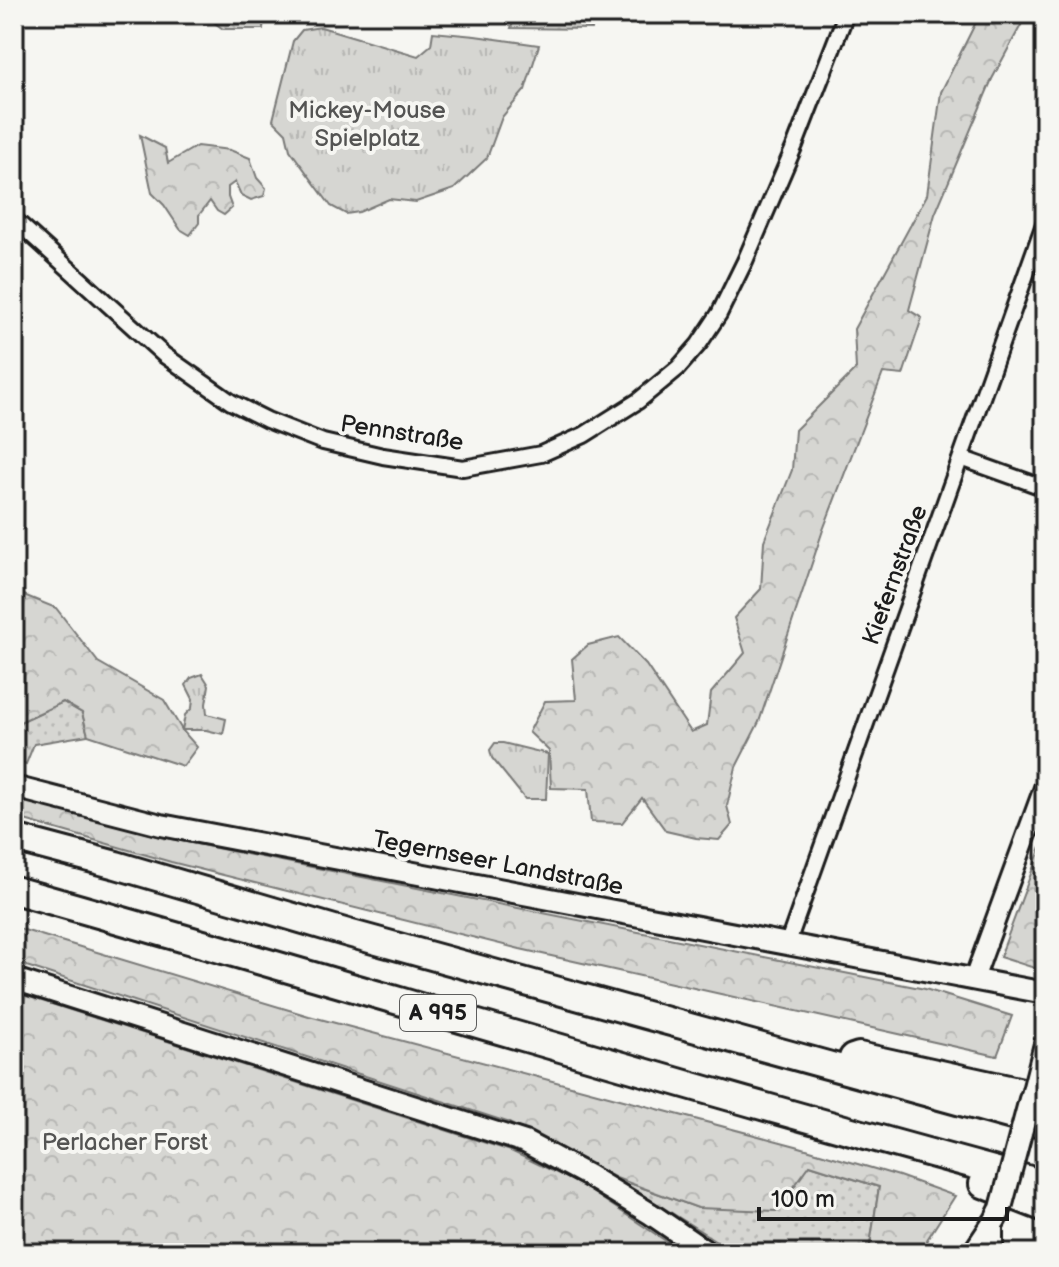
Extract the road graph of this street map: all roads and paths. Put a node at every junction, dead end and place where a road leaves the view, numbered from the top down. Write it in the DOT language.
graph roads {
  1 [pos="846,14"];
  2 [pos="14,219"];
  3 [pos="1045,221"];
  4 [pos="961,458"];
  5 [pos="1045,488"];
  6 [pos="1045,785"];
  7 [pos="14,787"];
  8 [pos="14,838"];
  9 [pos="14,890"];
  10 [pos="787,945"];
  11 [pos="14,979"];
  12 [pos="974,979"];
  13 [pos="1045,993"];
  14 [pos="1045,1040"];
  15 [pos="826,1064"];
  16 [pos="1040,1093"];
  17 [pos="1045,1125"];
  18 [pos="861,1135"];
  19 [pos="1045,1184"];
  20 [pos="1045,1208"];
  21 [pos="987,1247"];
  22 [pos="708,1253"];
  1 -- 2 [label="street, Pennstraße"];
  3 -- 4 [label="street, Kiefernstraße"];
  4 -- 5 [label="street"];
  4 -- 10 [label="street, Kiefernstraße"];
  6 -- 12 [label="street"];
  7 -- 10 [label="main road, Tegernseer Landstraße"];
  8 -- 15 [label="highway, A 995"];
  9 -- 18 [label="highway, A 995"];
  10 -- 12 [label="main road, Tegernseer Landstraße"];
  11 -- 22 [label="main road"];
  12 -- 13 [label="main road, Tegernseer Landstraße"];
  14 -- 16 [label="street, bridge"];
  15 -- 16 [label="highway"];
  15 -- 17 [label="highway, A 995"];
  16 -- 21 [label="main road, bridge"];
  18 -- 19 [label="highway, A 995"];
  18 -- 20 [label="highway"];
}
